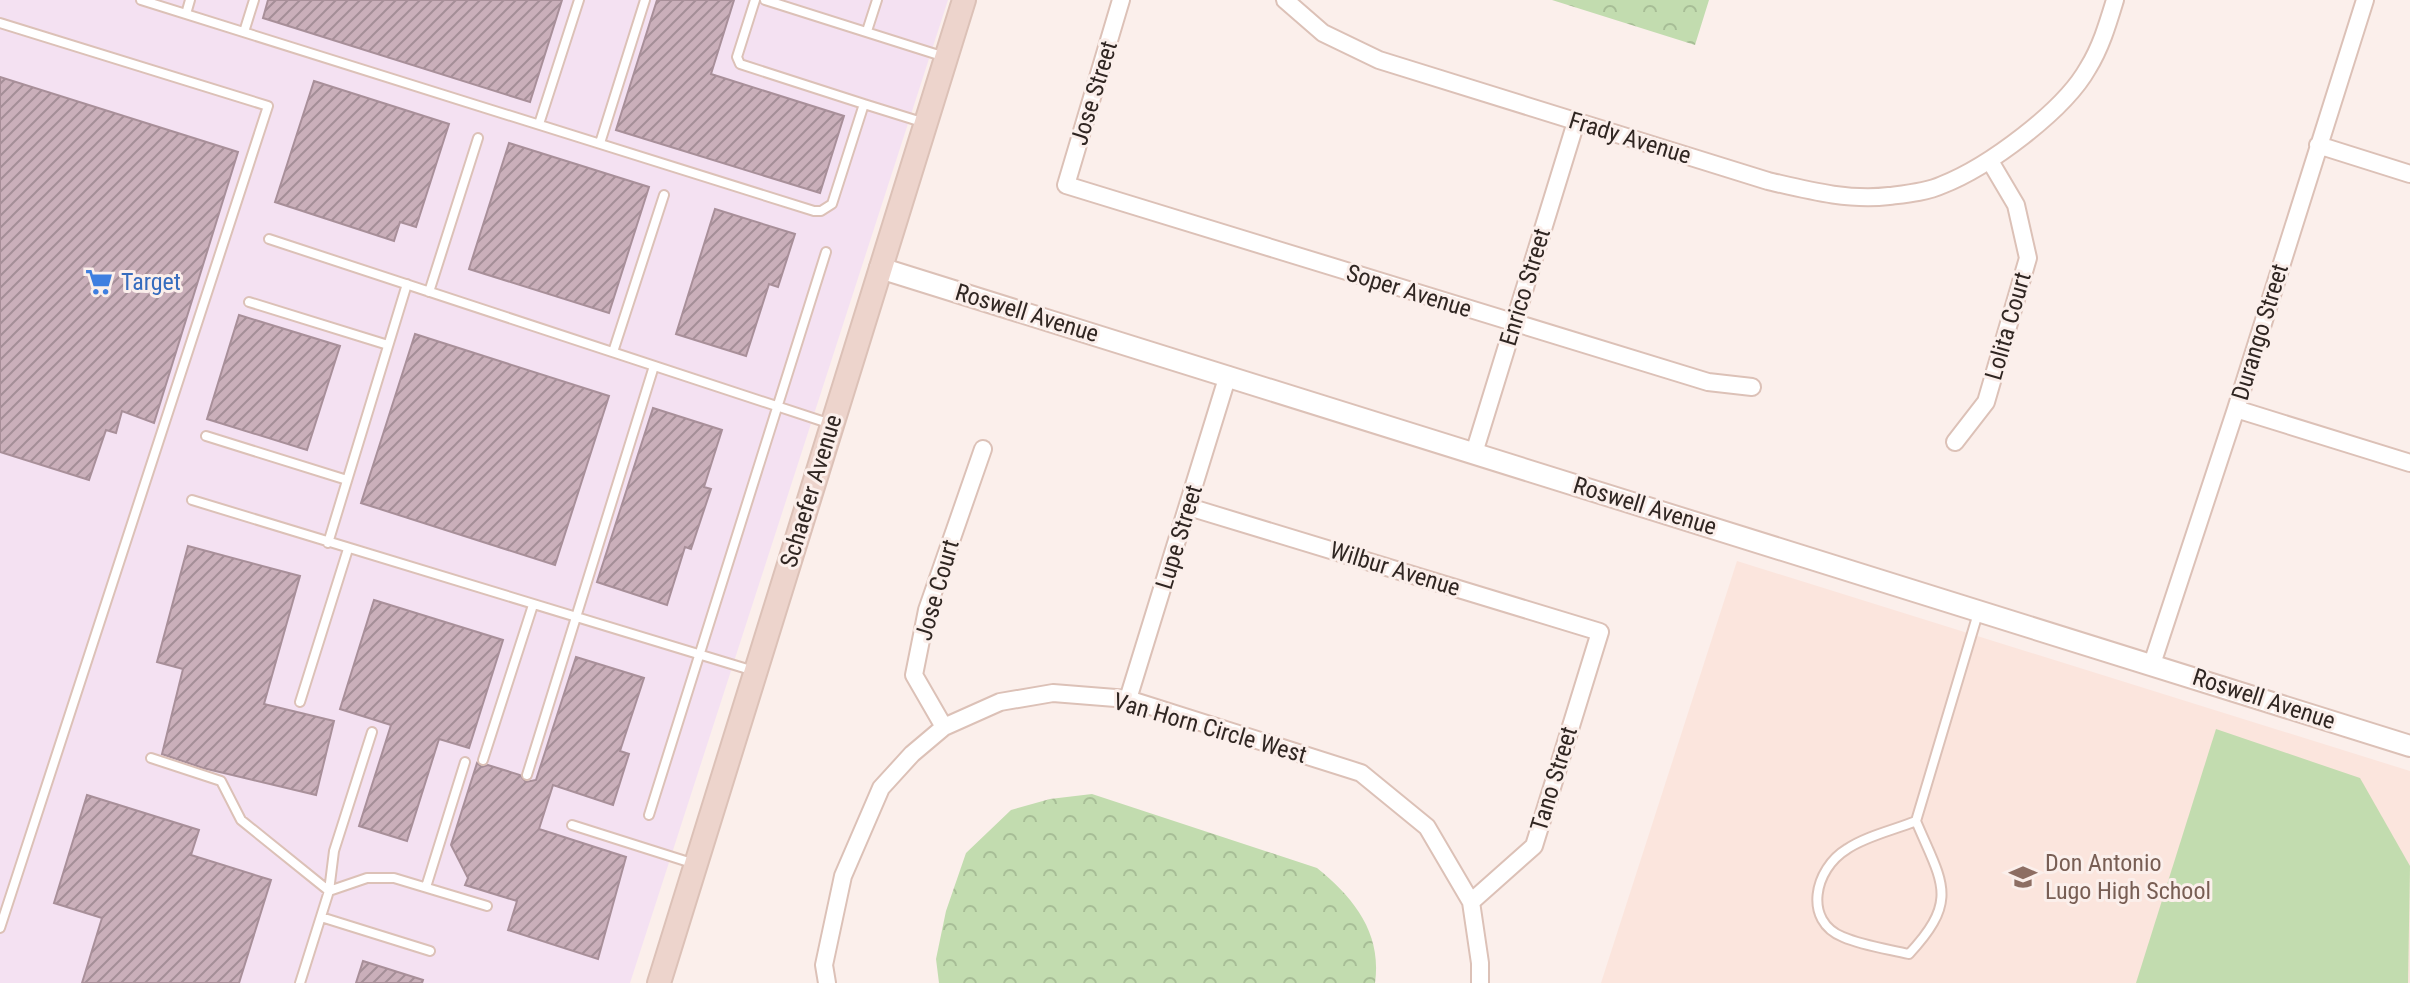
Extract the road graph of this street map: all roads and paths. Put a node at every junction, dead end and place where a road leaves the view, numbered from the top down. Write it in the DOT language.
graph roads {
  1 [pos="141,0"];
  2 [pos="190,0"];
  3 [pos="254,0"];
  4 [pos="579,0"];
  5 [pos="645,0"];
  6 [pos="755,0"];
  7 [pos="765,0"];
  8 [pos="877,0"];
  9 [pos="964,0"];
  10 [pos="1121,0"];
  11 [pos="1285,0"];
  12 [pos="2115,0"];
  13 [pos="2365,0"];
  14 [pos="186,14"];
  15 [pos="0,23"];
  16 [pos="867,31"];
  17 [pos="244,32"];
  18 [pos="946,57"];
  19 [pos="864,104"];
  20 [pos="1576,122"];
  21 [pos="925,123"];
  22 [pos="539,124"];
  23 [pos="478,138"];
  24 [pos="600,143"];
  25 [pos="2318,145"];
  26 [pos="1990,161"];
  27 [pos="2410,174"];
  28 [pos="1066,185"];
  29 [pos="664,195"];
  30 [pos="269,239"];
  31 [pos="826,252"];
  32 [pos="880,268"];
  33 [pos="407,284"];
  34 [pos="429,292"];
  35 [pos="249,302"];
  36 [pos="1514,323"];
  37 [pos="388,345"];
  38 [pos="613,352"];
  39 [pos="654,366"];
  40 [pos="1228,375"];
  41 [pos="1752,387"];
  42 [pos="779,407"];
  43 [pos="2236,409"];
  44 [pos="832,424"];
  45 [pos="206,436"];
  46 [pos="1955,442"];
  47 [pos="983,449"];
  48 [pos="1474,453"];
  49 [pos="2410,463"];
  50 [pos="347,480"];
  51 [pos="192,500"];
  52 [pos="1189,507"];
  53 [pos="328,543"];
  54 [pos="348,549"];
  55 [pos="533,605"];
  56 [pos="1979,610"];
  57 [pos="576,617"];
  58 [pos="1600,632"];
  59 [pos="700,655"];
  60 [pos="2152,664"];
  61 [pos="755,671"];
  62 [pos="1128,699"];
  63 [pos="300,702"];
  64 [pos="944,727"];
  65 [pos="372,732"];
  66 [pos="2410,746"];
  67 [pos="151,758"];
  68 [pos="483,760"];
  69 [pos="465,762"];
  70 [pos="527,775"];
  71 [pos="649,815"];
  72 [pos="1916,821"];
  73 [pos="572,825"];
  74 [pos="696,864"];
  75 [pos="426,887"];
  76 [pos="329,891"];
  77 [pos="1471,902"];
  78 [pos="487,906"];
  79 [pos="321,917"];
  80 [pos="0,928"];
  81 [pos="430,951"];
  82 [pos="300,983"];
  83 [pos="659,983"];
  84 [pos="827,983"];
  85 [pos="1480,983"];
  1 -- 14 [label="lane"];
  2 -- 14 [label="lane"];
  3 -- 17 [label="lane"];
  4 -- 22 [label="lane"];
  5 -- 24 [label="lane"];
  6 -- 19 [label="lane"];
  7 -- 16 [label="lane"];
  8 -- 16 [label="lane"];
  9 -- 18 [label="main road, Schaefer Avenue"];
  10 -- 28 [label="street, Jose Street"];
  11 -- 20 [label="street, Frady Avenue"];
  12 -- 26 [label="street, Frady Avenue"];
  13 -- 25 [label="street, Durango Street"];
  14 -- 17 [label="lane"];
  15 -- 80 [label="lane"];
  16 -- 18 [label="lane"];
  17 -- 22 [label="lane"];
  18 -- 21 [label="main road, Schaefer Avenue"];
  19 -- 21 [label="lane"];
  19 -- 24 [label="lane"];
  20 -- 26 [label="street, Frady Avenue"];
  20 -- 36 [label="street, Enrico Street"];
  21 -- 32 [label="main road, Schaefer Avenue"];
  22 -- 24 [label="lane"];
  23 -- 34 [label="lane"];
  25 -- 27 [label="street"];
  25 -- 43 [label="street, Durango Street"];
  26 -- 46 [label="street, Lolita Court"];
  28 -- 36 [label="street, Soper Avenue"];
  29 -- 38 [label="lane"];
  30 -- 33 [label="lane"];
  31 -- 42 [label="lane"];
  32 -- 40 [label="street, Roswell Avenue"];
  32 -- 44 [label="main road, Schaefer Avenue"];
  33 -- 34 [label="lane"];
  33 -- 37 [label="lane"];
  34 -- 38 [label="lane"];
  35 -- 37 [label="lane"];
  36 -- 41 [label="street, Soper Avenue"];
  36 -- 48 [label="street, Enrico Street"];
  37 -- 50 [label="lane"];
  38 -- 39 [label="lane"];
  39 -- 42 [label="lane"];
  39 -- 57 [label="lane"];
  40 -- 48 [label="street, Roswell Avenue"];
  40 -- 52 [label="street, Lupe Street"];
  42 -- 44 [label="lane"];
  42 -- 59 [label="lane"];
  43 -- 49 [label="street"];
  43 -- 60 [label="street, Durango Street"];
  44 -- 61 [label="main road, Schaefer Avenue"];
  45 -- 50 [label="lane"];
  47 -- 64 [label="street, Jose Court"];
  48 -- 56 [label="street, Roswell Avenue"];
  50 -- 53 [label="lane"];
  51 -- 53 [label="lane"];
  52 -- 58 [label="street, Wilbur Avenue"];
  52 -- 62 [label="street, Lupe Street"];
  53 -- 54 [label="lane"];
  54 -- 55 [label="lane"];
  54 -- 63 [label="lane"];
  55 -- 57 [label="lane"];
  55 -- 68 [label="lane"];
  56 -- 60 [label="street, Roswell Avenue"];
  56 -- 72 [label="lane"];
  57 -- 59 [label="lane"];
  57 -- 70 [label="lane"];
  58 -- 77 [label="street, Tano Street"];
  59 -- 61 [label="lane"];
  59 -- 71 [label="lane"];
  60 -- 66 [label="street, Roswell Avenue"];
  61 -- 74 [label="main road, Schaefer Avenue"];
  62 -- 64 [label="street, Van Horn Circle West"];
  62 -- 77 [label="street, Van Horn Circle West"];
  64 -- 84 [label="street, Van Horn Circle West"];
  65 -- 76 [label="lane"];
  67 -- 76 [label="lane"];
  69 -- 75 [label="lane"];
  72 -- 72 [label="lane"];
  73 -- 74 [label="lane"];
  74 -- 83 [label="main road, Schaefer Avenue"];
  75 -- 76 [label="lane"];
  75 -- 78 [label="lane"];
  76 -- 79 [label="lane"];
  77 -- 85 [label="street"];
  79 -- 81 [label="lane"];
  79 -- 82 [label="lane"];
}
